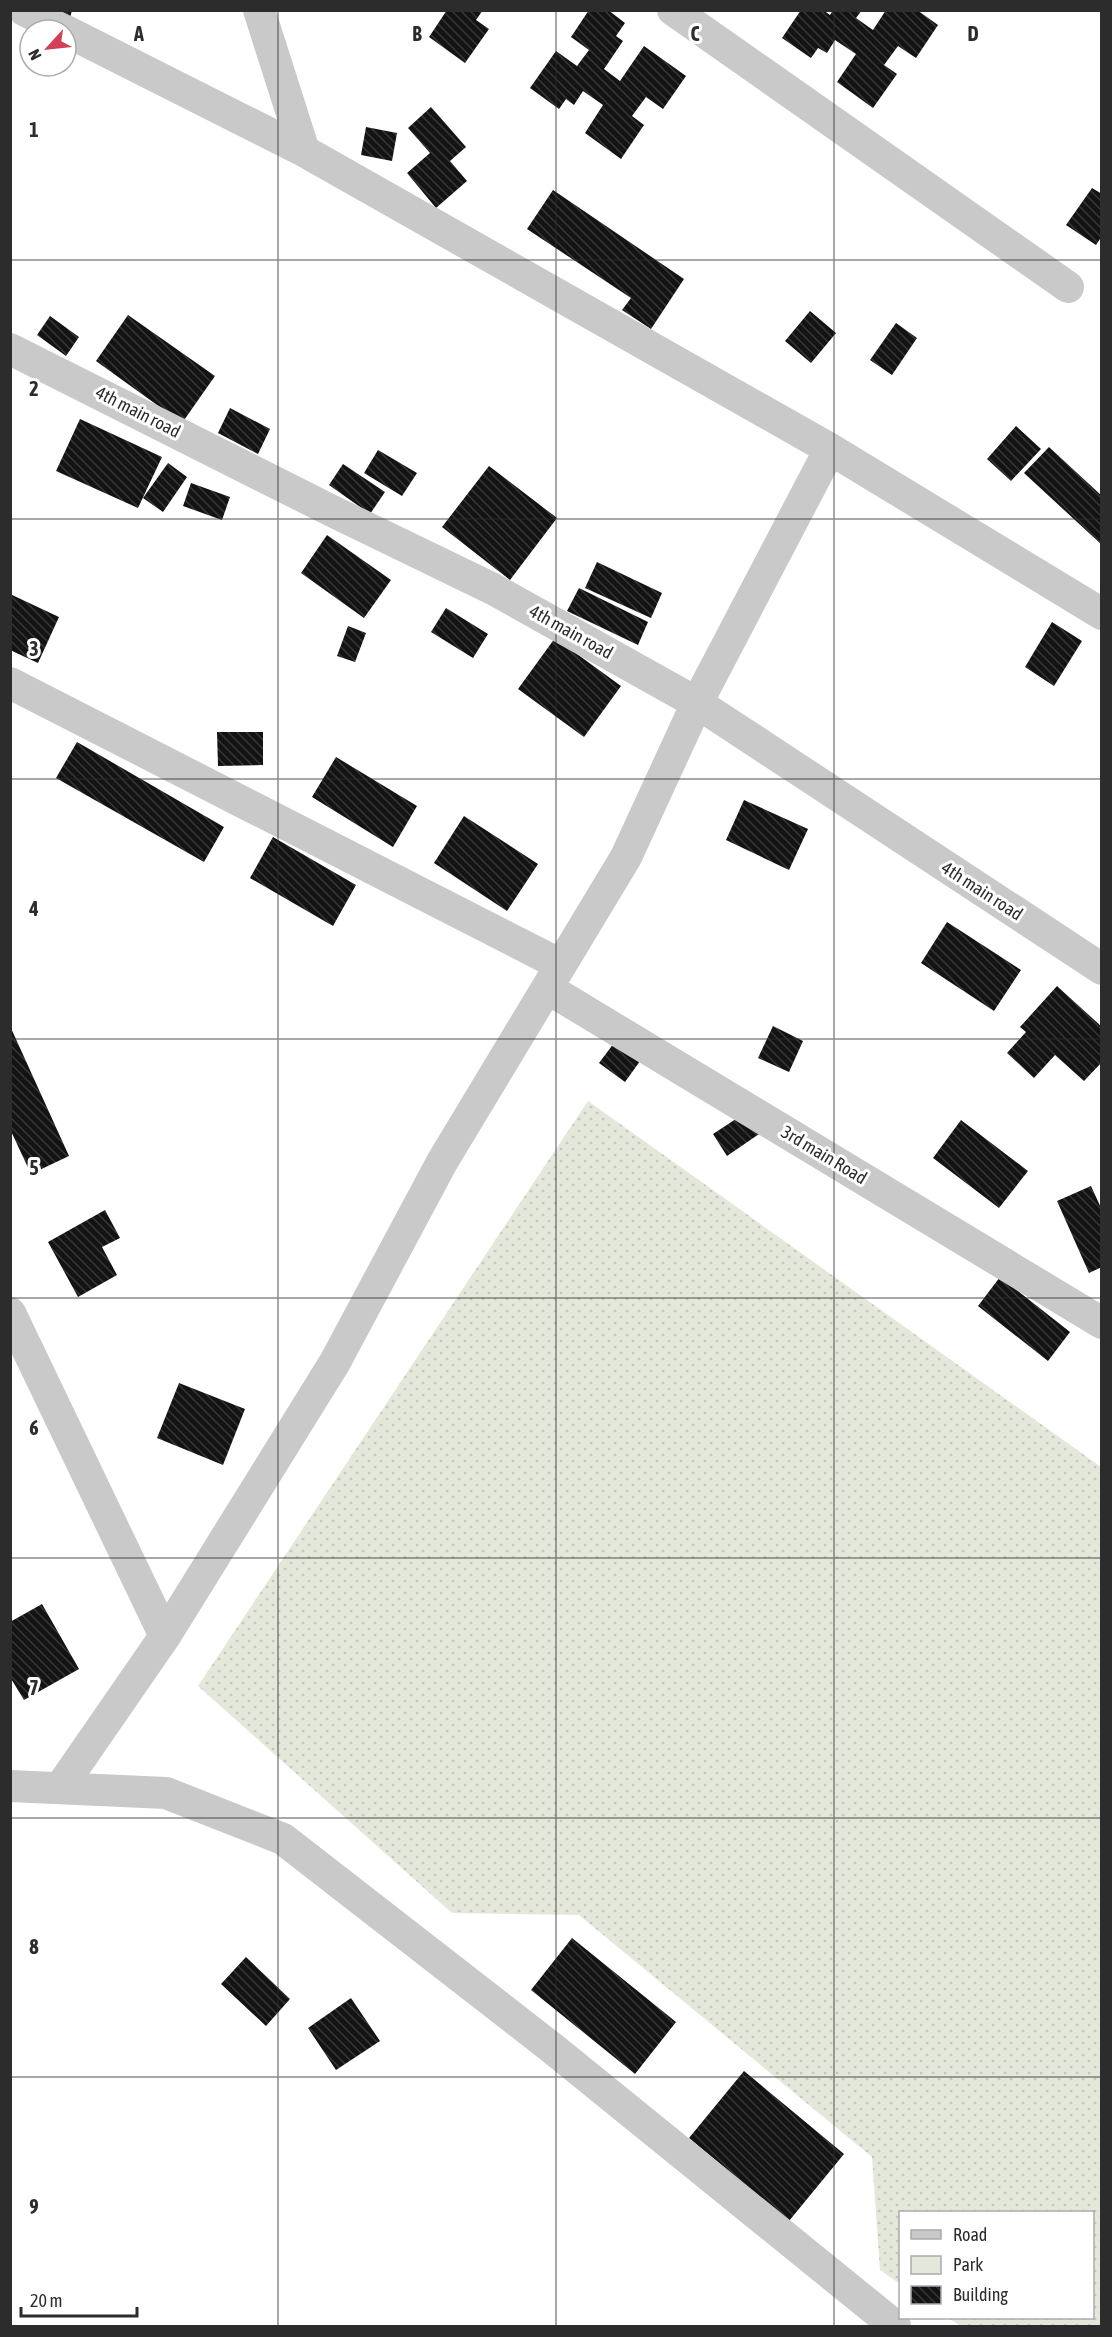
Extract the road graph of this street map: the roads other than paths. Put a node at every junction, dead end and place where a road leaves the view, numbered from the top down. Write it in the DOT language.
graph roads {
  1 [pos="24,10"];
  2 [pos="259,10"];
  3 [pos="673,10"];
  4 [pos="40,18"];
  5 [pos="78,38"];
  6 [pos="304,151"];
  7 [pos="1068,287"];
  8 [pos="10,349"];
  9 [pos="830,449"];
  10 [pos="1101,614"];
  11 [pos="10,683"];
  12 [pos="697,703"];
  13 [pos="1101,969"];
  14 [pos="554,976"];
  15 [pos="10,1313"];
  16 [pos="1101,1323"];
  17 [pos="165,1636"];
  18 [pos="10,1786"];
  19 [pos="60,1788"];
  20 [pos="895,2326"];
  1 -- 4 [label="street"];
  2 -- 6 [label="street"];
  3 -- 7 [label="street"];
  5 -- 6 [label="street"];
  6 -- 9 [label="street"];
  8 -- 12 [label="street, 4th main road"];
  9 -- 10 [label="street"];
  9 -- 12 [label="street"];
  11 -- 14 [label="street, 3rd main Road"];
  12 -- 13 [label="street, 4th main road"];
  12 -- 14 [label="street"];
  14 -- 16 [label="street, 3rd main Road"];
  14 -- 17 [label="street"];
  15 -- 17 [label="street"];
  17 -- 19 [label="street"];
  18 -- 19 [label="street"];
  19 -- 20 [label="street"];
}
